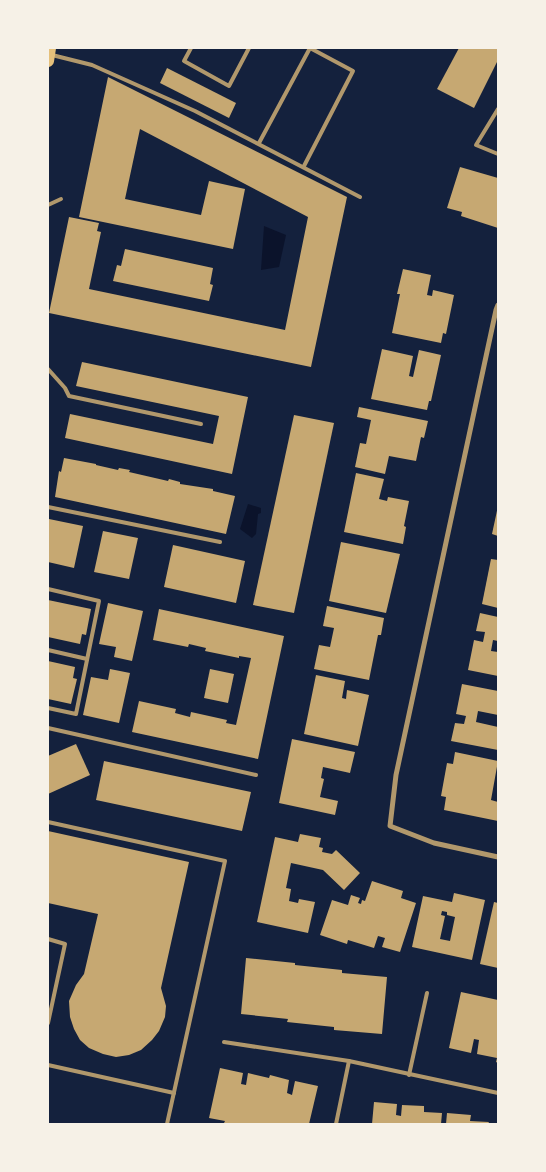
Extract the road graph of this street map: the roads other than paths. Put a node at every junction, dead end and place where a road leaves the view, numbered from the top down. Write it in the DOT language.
graph roads {
  1 [pos="191,48"];
  2 [pos="250,48"];
  3 [pos="49,54"];
  4 [pos="498,109"];
  5 [pos="259,143"];
  6 [pos="498,154"];
  7 [pos="304,166"];
  8 [pos="360,197"];
  9 [pos="60,199"];
  10 [pos="48,205"];
  11 [pos="498,305"];
  12 [pos="48,370"];
  13 [pos="200,424"];
  14 [pos="48,507"];
  15 [pos="220,542"];
  16 [pos="48,589"];
  17 [pos="48,650"];
  18 [pos="87,659"];
  19 [pos="48,708"];
  20 [pos="48,728"];
  21 [pos="256,775"];
  22 [pos="48,822"];
  23 [pos="498,857"];
  24 [pos="48,939"];
  25 [pos="427,993"];
  26 [pos="48,1023"];
  27 [pos="224,1042"];
  28 [pos="349,1061"];
  29 [pos="48,1064"];
  30 [pos="409,1075"];
  31 [pos="174,1093"];
  32 [pos="498,1093"];
  33 [pos="167,1124"];
  34 [pos="336,1124"];
  1 -- 2 [label="lane"];
  3 -- 5 [label="lane"];
  4 -- 6 [label="lane"];
  5 -- 7 [label="lane"];
  5 -- 7 [label="lane"];
  7 -- 8 [label="lane"];
  9 -- 10 [label="lane"];
  11 -- 23 [label="street"];
  12 -- 13 [label="lane"];
  14 -- 15 [label="lane"];
  16 -- 18 [label="lane"];
  17 -- 18 [label="lane"];
  18 -- 19 [label="lane"];
  20 -- 21 [label="lane"];
  22 -- 31 [label="lane"];
  24 -- 26 [label="lane"];
  25 -- 30 [label="lane"];
  27 -- 28 [label="lane"];
  28 -- 30 [label="lane"];
  28 -- 34 [label="lane"];
  29 -- 31 [label="lane"];
  30 -- 32 [label="lane"];
  31 -- 33 [label="lane"];
}
